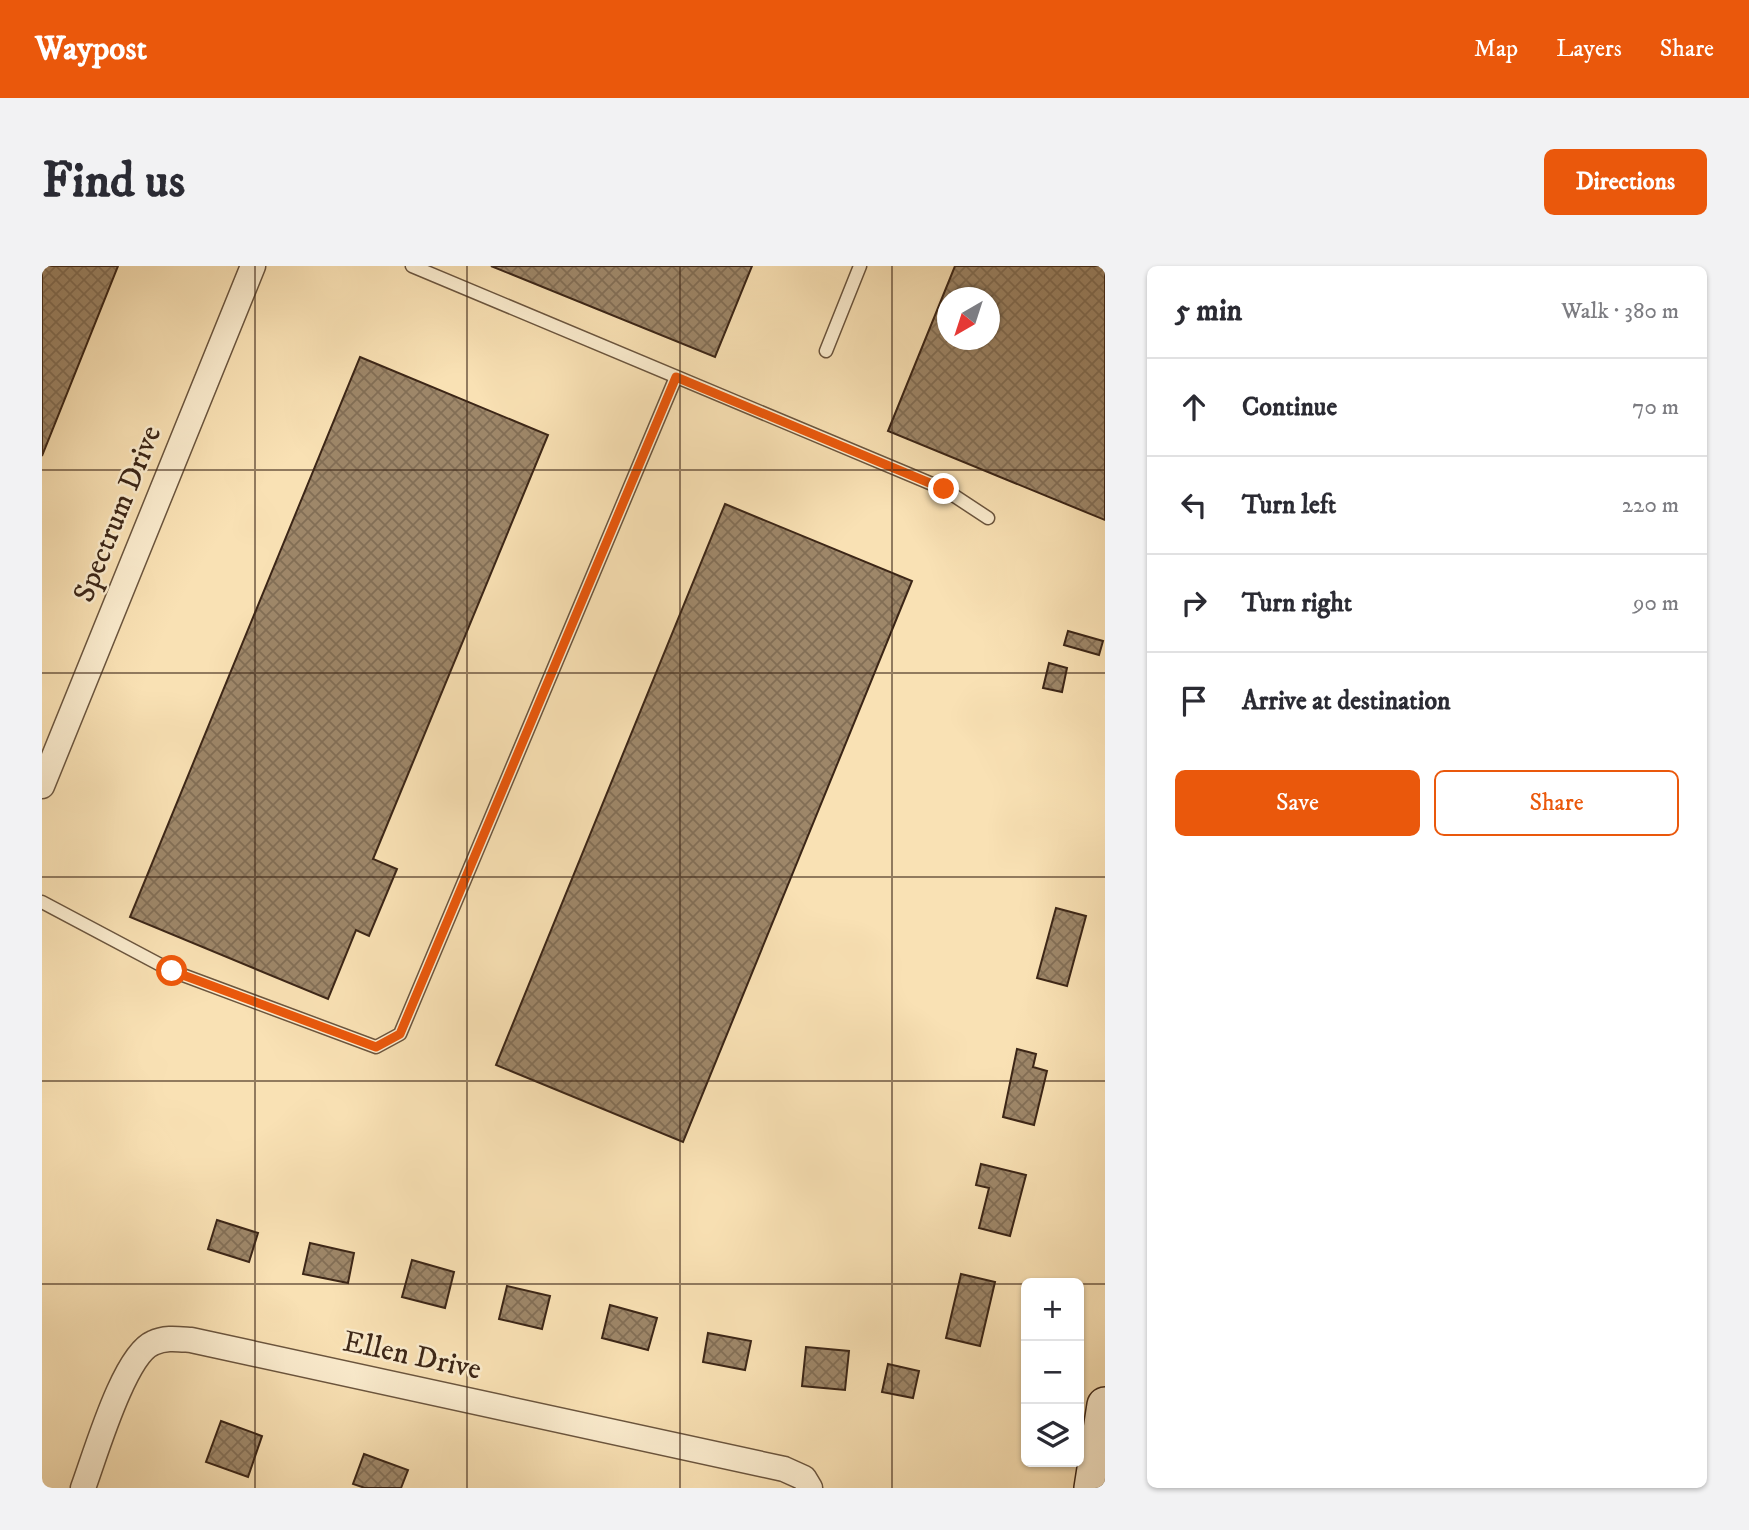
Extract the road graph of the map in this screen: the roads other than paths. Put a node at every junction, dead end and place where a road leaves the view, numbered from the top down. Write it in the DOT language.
graph roads {
  1 [pos="253,266"];
  2 [pos="412,266"];
  3 [pos="860,266"];
  4 [pos="826,351"];
  5 [pos="676,377"];
  6 [pos="988,519"];
  7 [pos="42,786"];
  8 [pos="42,902"];
  9 [pos="1105,1405"];
  10 [pos="83,1488"];
  11 [pos="810,1488"];
  12 [pos="1092,1488"];
  1 -- 7 [label="street, Spectrum Drive"];
  2 -- 5 [label="lane"];
  3 -- 4 [label="lane"];
  5 -- 6 [label="lane"];
  5 -- 8 [label="lane"];
  9 -- 12 [label="main road"];
  10 -- 11 [label="street, Ellen Drive"];
}
